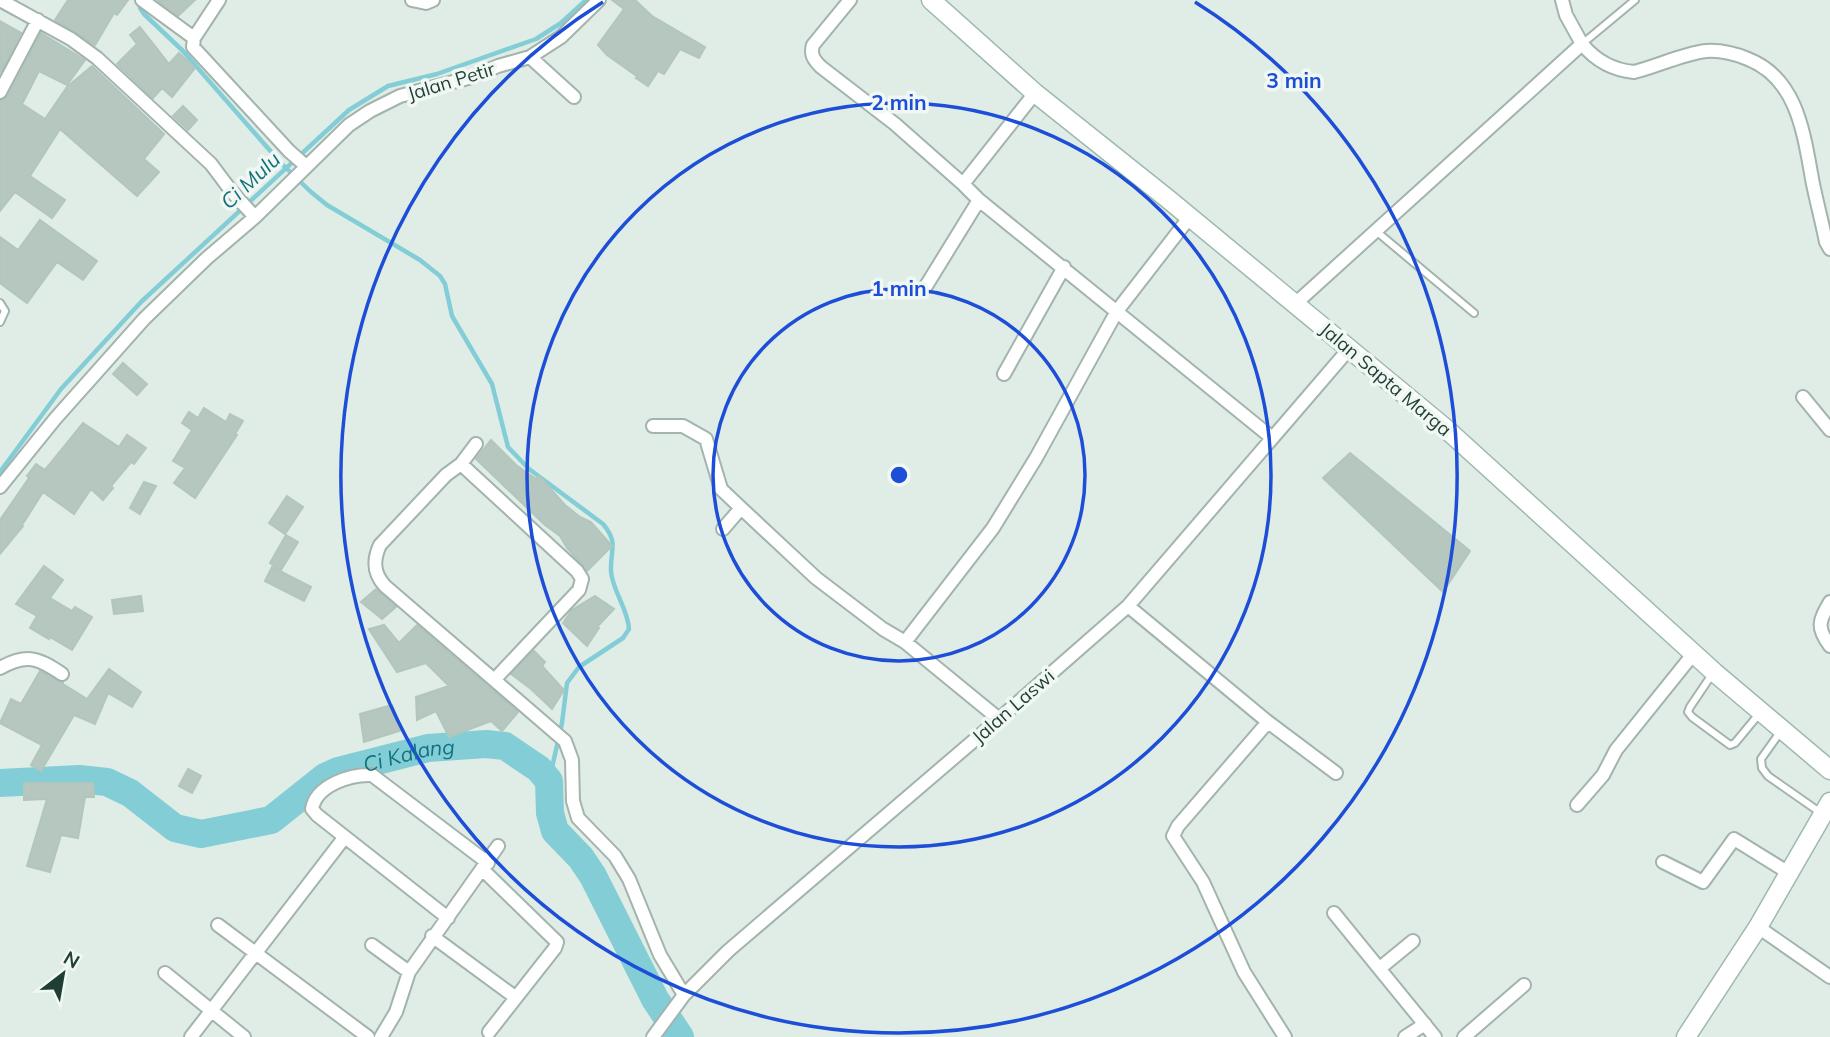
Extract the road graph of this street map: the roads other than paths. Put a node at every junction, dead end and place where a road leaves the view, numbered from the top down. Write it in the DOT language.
graph roads {
  1 [pos="0,0"];
  2 [pos="219,0"];
  3 [pos="412,0"];
  4 [pos="433,0"];
  5 [pos="599,0"];
  6 [pos="849,0"];
  7 [pos="931,0"];
  8 [pos="1562,0"];
  9 [pos="1635,0"];
  10 [pos="144,1"];
  11 [pos="38,20"];
  12 [pos="194,38"];
  13 [pos="1582,44"];
  14 [pos="530,57"];
  15 [pos="0,92"];
  16 [pos="1035,93"];
  17 [pos="574,97"];
  18 [pos="304,166"];
  19 [pos="963,184"];
  20 [pos="979,200"];
  21 [pos="253,214"];
  22 [pos="1189,218"];
  23 [pos="1376,231"];
  24 [pos="1830,249"];
  25 [pos="1064,267"];
  26 [pos="926,286"];
  27 [pos="0,303"];
  28 [pos="1295,304"];
  29 [pos="1117,311"];
  30 [pos="1474,313"];
  31 [pos="0,322"];
  32 [pos="1349,349"];
  33 [pos="1004,374"];
  34 [pos="1803,397"];
  35 [pos="653,426"];
  36 [pos="1830,430"];
  37 [pos="1271,438"];
  38 [pos="477,444"];
  39 [pos="461,464"];
  40 [pos="0,487"];
  41 [pos="741,508"];
  42 [pos="723,529"];
  43 [pos="1830,602"];
  44 [pos="1128,606"];
  45 [pos="905,642"];
  46 [pos="1830,646"];
  47 [pos="1694,653"];
  48 [pos="0,668"];
  49 [pos="1714,672"];
  50 [pos="62,674"];
  51 [pos="495,679"];
  52 [pos="1762,711"];
  53 [pos="999,719"];
  54 [pos="1268,722"];
  55 [pos="1782,729"];
  56 [pos="1830,770"];
  57 [pos="1336,773"];
  58 [pos="1577,806"];
  59 [pos="1826,808"];
  60 [pos="344,838"];
  61 [pos="499,846"];
  62 [pos="1663,862"];
  63 [pos="486,867"];
  64 [pos="1789,873"];
  65 [pos="1334,913"];
  66 [pos="448,918"];
  67 [pos="218,926"];
  68 [pos="1758,927"];
  69 [pos="432,936"];
  70 [pos="1413,941"];
  71 [pos="372,945"];
  72 [pos="256,952"];
  73 [pos="1380,968"];
  74 [pos="409,972"];
  75 [pos="165,973"];
  76 [pos="1830,977"];
  77 [pos="1524,985"];
  78 [pos="515,998"];
  79 [pos="681,999"];
  80 [pos="212,1012"];
  81 [pos="1425,1024"];
  82 [pos="489,1032"];
  83 [pos="655,1033"];
  84 [pos="191,1037"];
  85 [pos="244,1037"];
  86 [pos="368,1037"];
  87 [pos="381,1037"];
  88 [pos="1285,1037"];
  89 [pos="1405,1037"];
  90 [pos="1435,1037"];
  91 [pos="1464,1037"];
  92 [pos="1686,1037"];
  1 -- 11 [label="street"];
  2 -- 12 [label="street"];
  3 -- 4 [label="street"];
  5 -- 14 [label="street, Jalan Petir"];
  6 -- 19 [label="street"];
  7 -- 16 [label="main road, Jalan Sapta Marga"];
  8 -- 13 [label="street"];
  9 -- 13 [label="lane"];
  10 -- 12 [label="street"];
  11 -- 15 [label="street"];
  11 -- 21 [label="street"];
  12 -- 18 [label="street"];
  13 -- 23 [label="street"];
  13 -- 24 [label="street"];
  14 -- 17 [label="street"];
  14 -- 18 [label="street, Jalan Petir"];
  16 -- 19 [label="street"];
  16 -- 22 [label="main road, Jalan Sapta Marga"];
  18 -- 21 [label="street, Jalan Petir"];
  19 -- 20 [label="street"];
  20 -- 25 [label="street"];
  20 -- 26 [label="street"];
  21 -- 40 [label="street, Jalan Petir"];
  22 -- 28 [label="main road, Jalan Sapta Marga"];
  22 -- 29 [label="street"];
  23 -- 28 [label="street"];
  23 -- 30 [label="lane"];
  25 -- 29 [label="street"];
  25 -- 33 [label="street"];
  27 -- 31 [label="lane"];
  28 -- 32 [label="main road, Jalan Sapta Marga"];
  29 -- 37 [label="street"];
  29 -- 45 [label="street"];
  32 -- 37 [label="street, Jalan Laswi"];
  32 -- 47 [label="main road, Jalan Sapta Marga"];
  34 -- 36 [label="street"];
  35 -- 41 [label="street"];
  37 -- 44 [label="street, Jalan Laswi"];
  38 -- 39 [label="street"];
  39 -- 51 [label="street"];
  39 -- 51 [label="street"];
  41 -- 42 [label="street"];
  41 -- 45 [label="street"];
  43 -- 46 [label="street"];
  44 -- 53 [label="street, Jalan Laswi"];
  44 -- 54 [label="street"];
  45 -- 53 [label="street"];
  47 -- 49 [label="main road, Jalan Sapta Marga"];
  47 -- 58 [label="street"];
  48 -- 50 [label="street"];
  49 -- 52 [label="main road, Jalan Sapta Marga"];
  49 -- 52 [label="lane"];
  51 -- 79 [label="street"];
  52 -- 55 [label="main road, Jalan Sapta Marga"];
  53 -- 79 [label="street, Jalan Laswi"];
  54 -- 57 [label="street"];
  54 -- 88 [label="street"];
  55 -- 56 [label="main road, Jalan Sapta Marga"];
  55 -- 59 [label="lane"];
  59 -- 64 [label="main road"];
  60 -- 63 [label="street"];
  60 -- 66 [label="street"];
  60 -- 72 [label="street"];
  61 -- 63 [label="street"];
  62 -- 64 [label="street"];
  63 -- 66 [label="street"];
  63 -- 78 [label="street"];
  64 -- 68 [label="main road"];
  65 -- 73 [label="street"];
  66 -- 69 [label="street"];
  67 -- 72 [label="street"];
  68 -- 76 [label="street"];
  68 -- 92 [label="main road"];
  69 -- 74 [label="street"];
  69 -- 78 [label="street"];
  70 -- 73 [label="street"];
  71 -- 74 [label="street"];
  72 -- 80 [label="street"];
  72 -- 86 [label="street"];
  73 -- 81 [label="street"];
  74 -- 87 [label="street"];
  75 -- 80 [label="street"];
  77 -- 91 [label="street"];
  78 -- 82 [label="street"];
  79 -- 83 [label="street, Jalan Laswi"];
  80 -- 84 [label="street"];
  80 -- 85 [label="street"];
  81 -- 89 [label="street"];
  81 -- 90 [label="street"];
}
